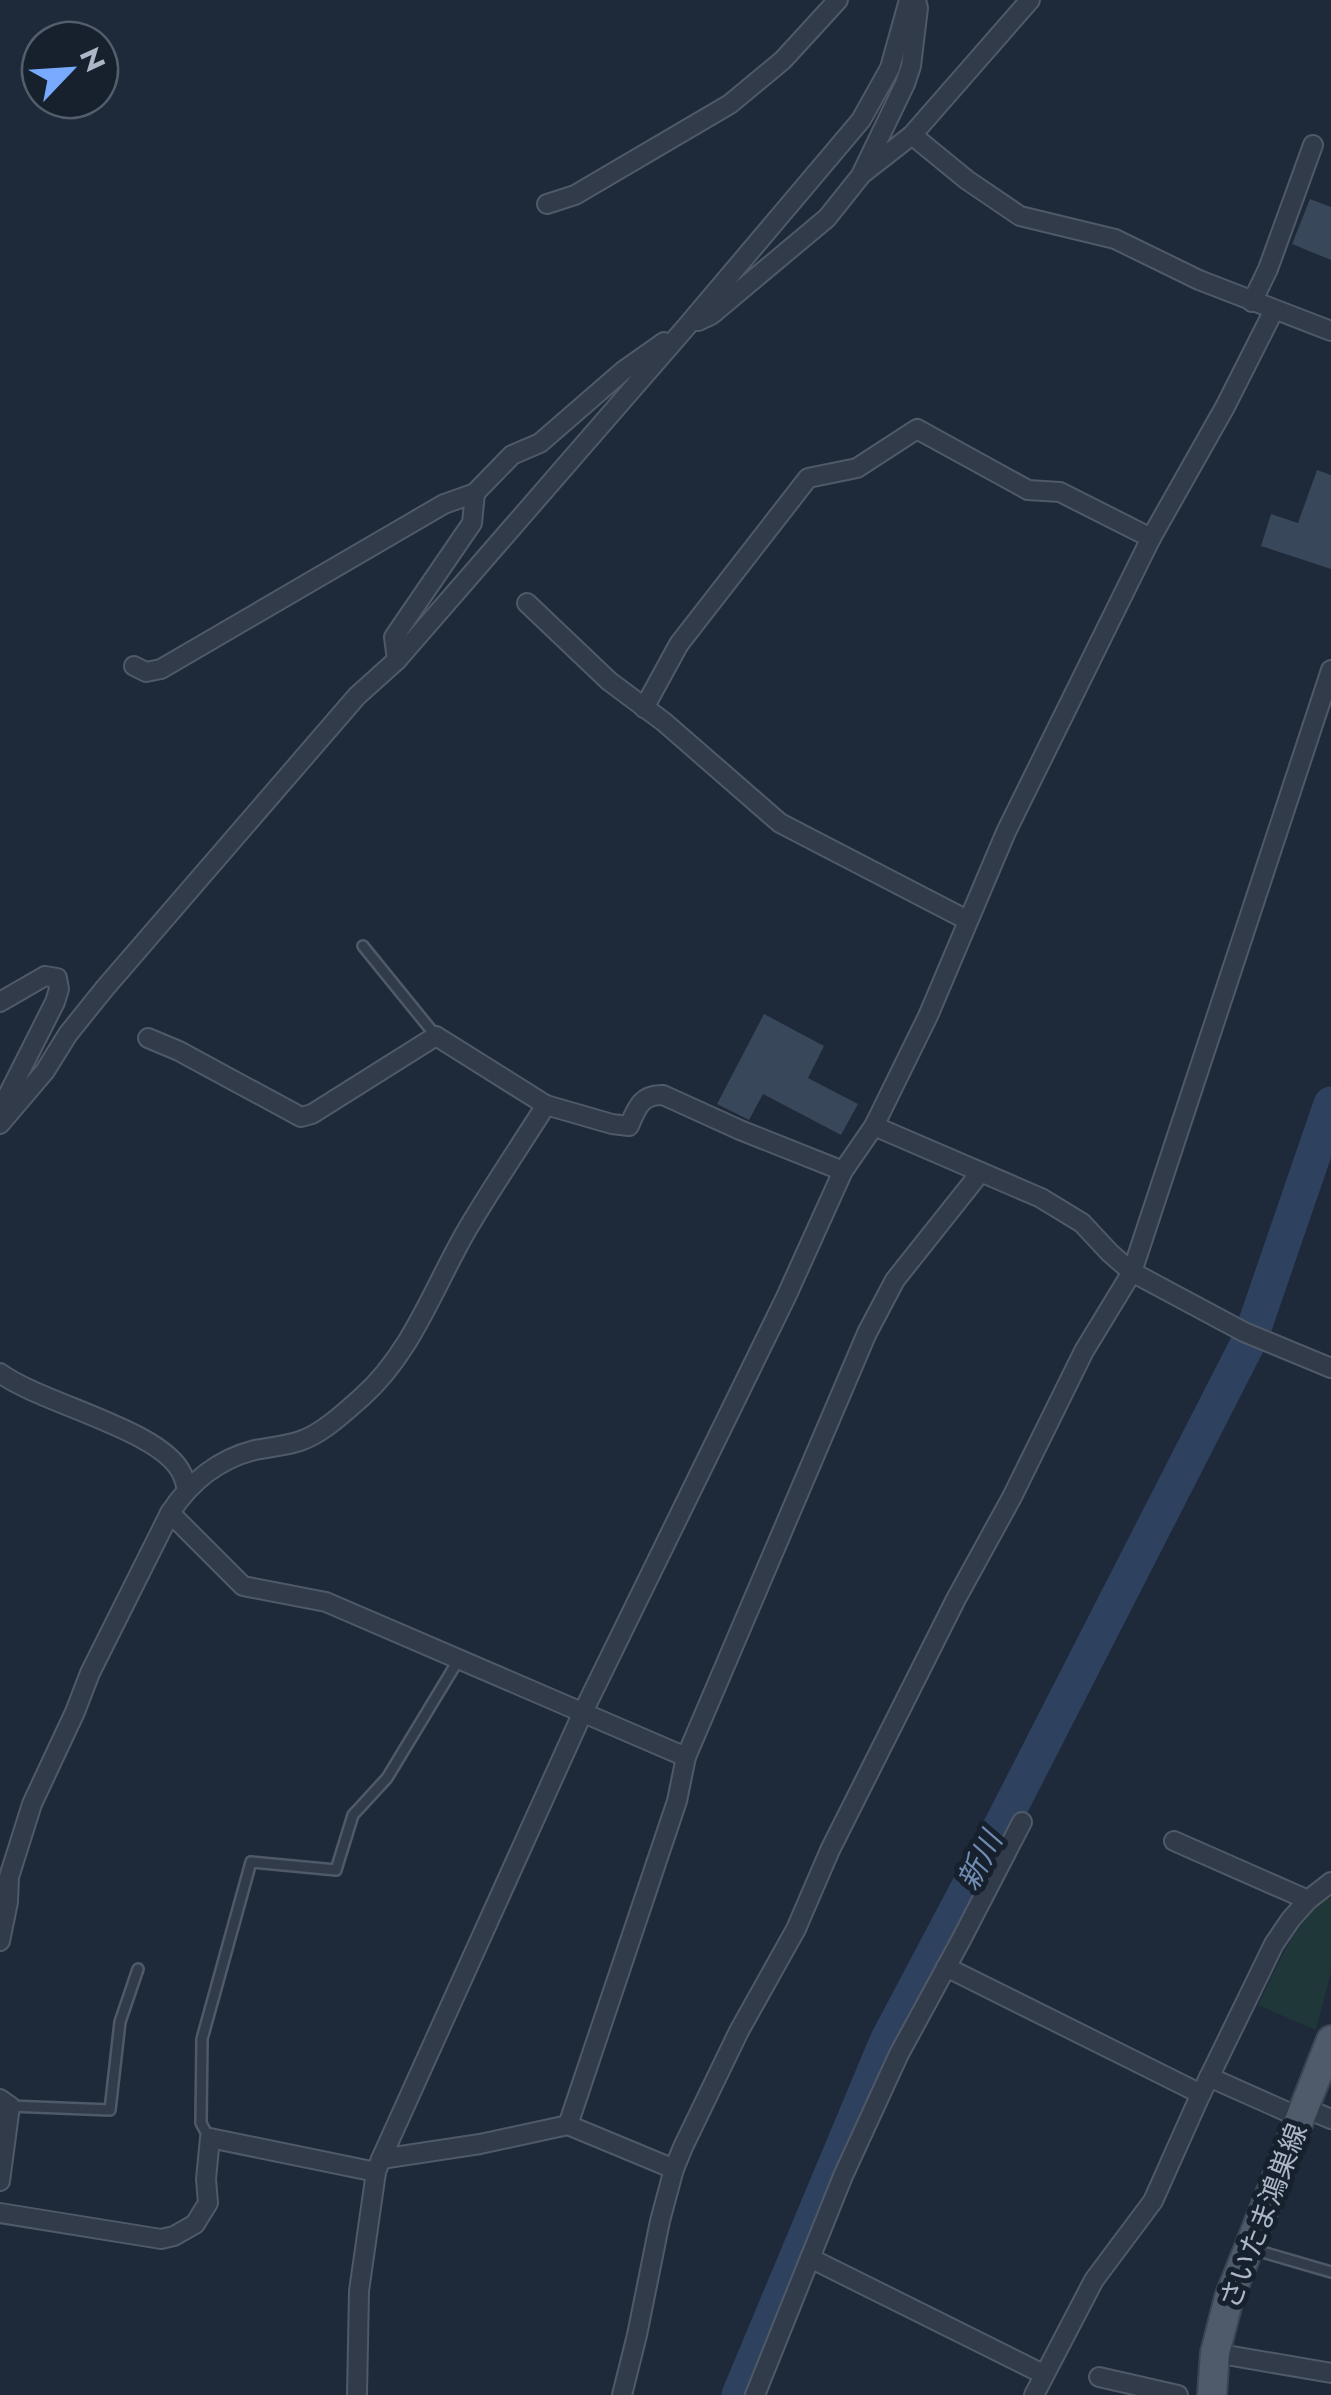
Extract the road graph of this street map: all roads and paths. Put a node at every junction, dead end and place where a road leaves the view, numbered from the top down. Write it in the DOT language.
graph roads {
  1 [pos="838,0"];
  2 [pos="913,0"];
  3 [pos="1030,0"];
  4 [pos="912,135"];
  5 [pos="1313,145"];
  6 [pos="862,174"];
  7 [pos="547,204"];
  8 [pos="1252,302"];
  9 [pos="1274,310"];
  10 [pos="687,326"];
  11 [pos="1331,331"];
  12 [pos="475,493"];
  13 [pos="1151,538"];
  14 [pos="527,604"];
  15 [pos="398,660"];
  16 [pos="134,666"];
  17 [pos="1331,670"];
  18 [pos="644,708"];
  19 [pos="967,920"];
  20 [pos="363,946"];
  21 [pos="0,1002"];
  22 [pos="436,1036"];
  23 [pos="148,1038"];
  24 [pos="546,1105"];
  25 [pos="0,1123"];
  26 [pos="874,1126"];
  27 [pos="843,1170"];
  28 [pos="980,1174"];
  29 [pos="1132,1272"];
  30 [pos="1331,1368"];
  31 [pos="0,1373"];
  32 [pos="186,1489"];
  33 [pos="170,1513"];
  34 [pos="459,1659"];
  35 [pos="583,1712"];
  36 [pos="686,1758"];
  37 [pos="1022,1822"];
  38 [pos="1174,1841"];
  39 [pos="1331,1882"];
  40 [pos="1308,1900"];
  41 [pos="0,1942"];
  42 [pos="946,1967"];
  43 [pos="138,1968"];
  44 [pos="1331,2040"];
  45 [pos="1205,2086"];
  46 [pos="5,2103"];
  47 [pos="1302,2113"];
  48 [pos="1331,2118"];
  49 [pos="568,2125"];
  50 [pos="210,2138"];
  51 [pos="378,2166"];
  52 [pos="674,2170"];
  53 [pos="0,2181"];
  54 [pos="0,2213"];
  55 [pos="1248,2248"];
  56 [pos="810,2258"];
  57 [pos="1331,2272"];
  58 [pos="1215,2354"];
  59 [pos="1331,2373"];
  60 [pos="1043,2374"];
  61 [pos="1100,2378"];
  62 [pos="358,2395"];
  63 [pos="622,2395"];
  64 [pos="755,2395"];
  65 [pos="1034,2395"];
  66 [pos="1178,2395"];
  67 [pos="1212,2395"];
  1 -- 7 [label="street"];
  2 -- 6 [label="street"];
  2 -- 10 [label="street"];
  3 -- 4 [label="street"];
  4 -- 6 [label="street"];
  4 -- 8 [label="street"];
  5 -- 8 [label="street"];
  6 -- 10 [label="street"];
  8 -- 9 [label="street"];
  9 -- 11 [label="street"];
  9 -- 13 [label="street"];
  10 -- 12 [label="street"];
  10 -- 15 [label="street"];
  12 -- 15 [label="street"];
  12 -- 16 [label="street"];
  13 -- 18 [label="street"];
  13 -- 19 [label="street"];
  14 -- 18 [label="street"];
  15 -- 25 [label="street"];
  17 -- 29 [label="street"];
  18 -- 19 [label="street"];
  19 -- 26 [label="street"];
  20 -- 22 [label="lane"];
  21 -- 25 [label="street"];
  22 -- 23 [label="street"];
  22 -- 24 [label="street"];
  24 -- 27 [label="street"];
  24 -- 32 [label="street"];
  26 -- 27 [label="street"];
  26 -- 28 [label="street"];
  27 -- 35 [label="street"];
  28 -- 29 [label="street"];
  28 -- 36 [label="street"];
  29 -- 30 [label="street"];
  29 -- 52 [label="street"];
  31 -- 32 [label="street"];
  32 -- 33 [label="street"];
  33 -- 34 [label="street"];
  33 -- 41 [label="street"];
  34 -- 35 [label="street"];
  34 -- 50 [label="lane"];
  35 -- 36 [label="street"];
  35 -- 51 [label="street"];
  36 -- 49 [label="street"];
  37 -- 42 [label="street"];
  38 -- 40 [label="street"];
  39 -- 40 [label="street"];
  40 -- 45 [label="street"];
  42 -- 45 [label="street"];
  42 -- 56 [label="street"];
  43 -- 46 [label="lane"];
  44 -- 47 [label="main road, さいたま鴻巣線"];
  45 -- 47 [label="street"];
  45 -- 60 [label="street"];
  46 -- 53 [label="street"];
  47 -- 48 [label="street"];
  47 -- 55 [label="main road, さいたま鴻巣線"];
  49 -- 51 [label="street"];
  49 -- 52 [label="street"];
  50 -- 51 [label="street"];
  50 -- 54 [label="street"];
  51 -- 62 [label="street"];
  52 -- 63 [label="street"];
  55 -- 57 [label="lane"];
  55 -- 58 [label="main road, さいたま鴻巣線"];
  56 -- 60 [label="street"];
  56 -- 64 [label="street"];
  58 -- 59 [label="street"];
  58 -- 67 [label="main road, さいたま鴻巣線"];
  60 -- 65 [label="street"];
  61 -- 66 [label="street"];
}
